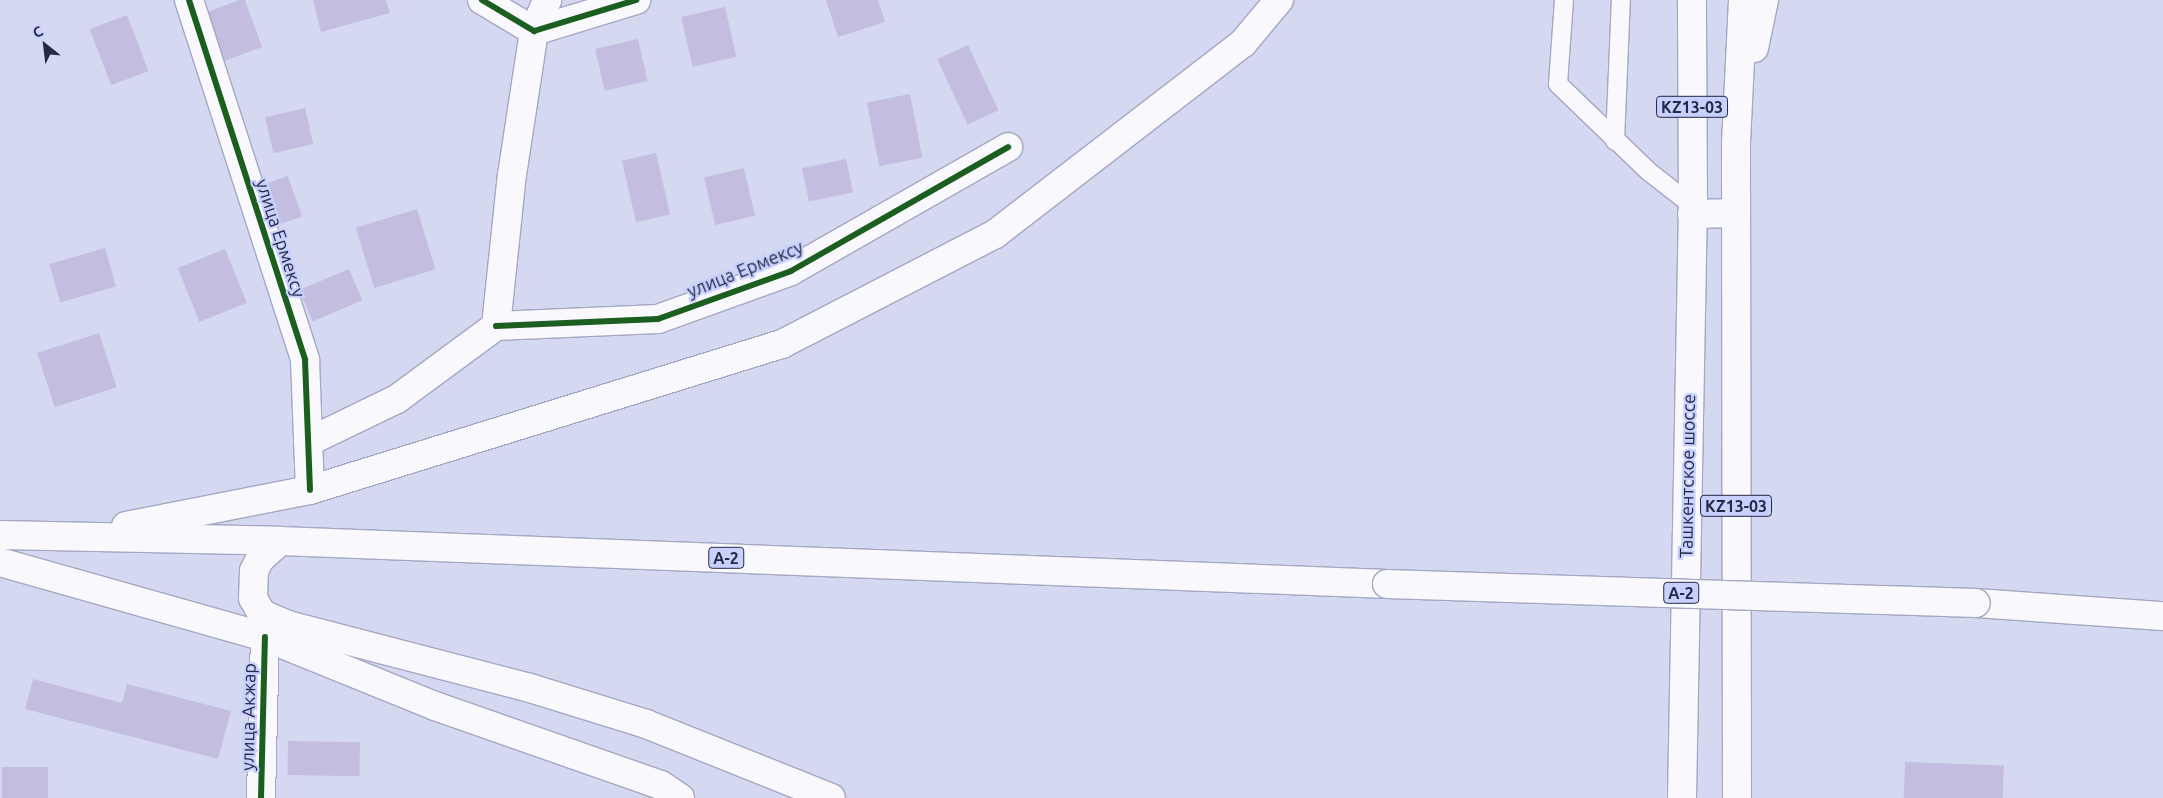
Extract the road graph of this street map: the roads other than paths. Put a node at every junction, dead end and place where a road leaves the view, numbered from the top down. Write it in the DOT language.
graph roads {
  1 [pos="189,0"];
  2 [pos="482,0"];
  3 [pos="547,0"];
  4 [pos="636,0"];
  5 [pos="1279,0"];
  6 [pos="1564,0"];
  7 [pos="1621,0"];
  8 [pos="1692,0"];
  9 [pos="1743,0"];
  10 [pos="1764,0"];
  11 [pos="534,31"];
  12 [pos="1615,141"];
  13 [pos="1736,143"];
  14 [pos="1008,147"];
  15 [pos="1692,210"];
  16 [pos="1736,213"];
  17 [pos="496,326"];
  18 [pos="308,442"];
  19 [pos="310,490"];
  20 [pos="0,535"];
  21 [pos="65,537"];
  22 [pos="280,542"];
  23 [pos="0,562"];
  24 [pos="2163,616"];
  25 [pos="265,637"];
  26 [pos="262,798"];
  27 [pos="680,798"];
  28 [pos="831,798"];
  29 [pos="1682,798"];
  30 [pos="1737,798"];
  1 -- 18 [label="main road, улица Ермексу"];
  2 -- 11 [label="main road"];
  3 -- 11 [label="main road"];
  4 -- 11 [label="main road"];
  5 -- 19 [label="main road"];
  6 -- 12 [label="lane"];
  7 -- 12 [label="lane"];
  8 -- 15 [label="main road, KZ13-03"];
  9 -- 13 [label="main road, KZ13-03"];
  10 -- 13 [label="main road"];
  11 -- 17 [label="main road"];
  12 -- 15 [label="lane"];
  13 -- 16 [label="main road"];
  14 -- 17 [label="main road, улица Ермексу"];
  15 -- 16 [label="main road"];
  15 -- 29 [label="main road, Ташкентское шоссе / KZ13-03"];
  16 -- 30 [label="main road, KZ13-03"];
  17 -- 18 [label="main road"];
  18 -- 19 [label="main road, улица Ермексу"];
  19 -- 21 [label="main road"];
  20 -- 21 [label="main road, A-2"];
  21 -- 22 [label="main road, A-2"];
  22 -- 24 [label="main road, A-2, bridge"];
  22 -- 28 [label="main road"];
  23 -- 25 [label="main road"];
  25 -- 26 [label="main road, улица Акжар"];
  25 -- 27 [label="main road"];
}
